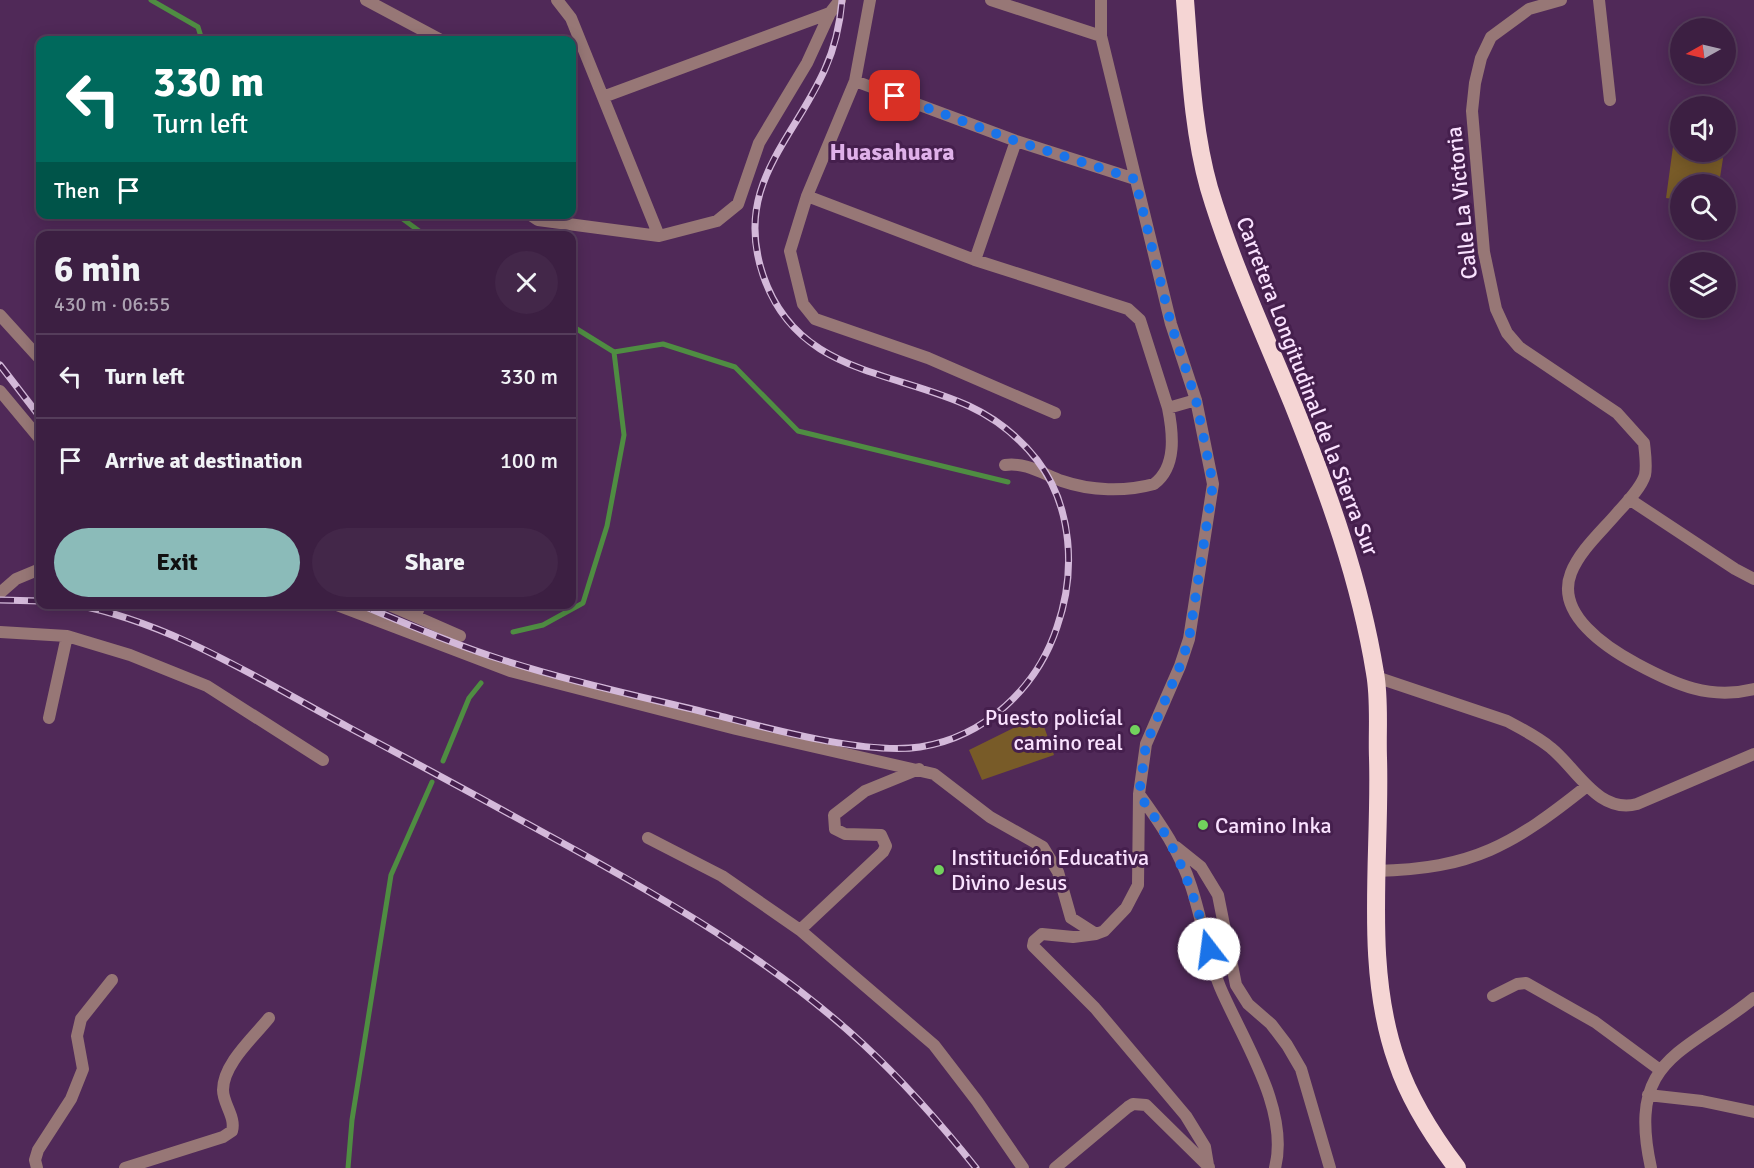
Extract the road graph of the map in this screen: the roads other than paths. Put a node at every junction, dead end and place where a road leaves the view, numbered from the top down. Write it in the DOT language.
graph roads {
  1 [pos="366,0"];
  2 [pos="557,0"];
  3 [pos="840,0"];
  4 [pos="870,0"];
  5 [pos="991,0"];
  6 [pos="1101,0"];
  7 [pos="1185,0"];
  8 [pos="1561,0"];
  9 [pos="1599,0"];
  10 [pos="830,13"];
  11 [pos="434,36"];
  12 [pos="1101,36"];
  13 [pos="855,81"];
  14 [pos="603,97"];
  15 [pos="1610,100"];
  16 [pos="1016,141"];
  17 [pos="1135,179"];
  18 [pos="807,196"];
  19 [pos="536,219"];
  20 [pos="658,236"];
  21 [pos="975,260"];
  22 [pos="0,315"];
  23 [pos="36,355"];
  24 [pos="0,391"];
  25 [pos="1196,400"];
  26 [pos="1168,408"];
  27 [pos="1055,413"];
  28 [pos="36,434"];
  29 [pos="1005,465"];
  30 [pos="1629,500"];
  31 [pos="36,570"];
  32 [pos="1754,579"];
  33 [pos="0,593"];
  34 [pos="346,609"];
  35 [pos="404,609"];
  36 [pos="421,614"];
  37 [pos="0,632"];
  38 [pos="67,636"];
  39 [pos="460,636"];
  40 [pos="429,642"];
  41 [pos="1376,676"];
  42 [pos="1754,689"];
  43 [pos="49,718"];
  44 [pos="1754,754"];
  45 [pos="323,760"];
  46 [pos="920,769"];
  47 [pos="1587,786"];
  48 [pos="1139,795"];
  49 [pos="648,838"];
  50 [pos="1173,844"];
  51 [pos="1376,871"];
  52 [pos="800,930"];
  53 [pos="1096,934"];
  54 [pos="112,980"];
  55 [pos="1493,996"];
  56 [pos="1754,998"];
  57 [pos="268,1018"];
  58 [pos="1660,1070"];
  59 [pos="1648,1095"];
  60 [pos="1754,1112"];
  61 [pos="1209,1167"];
  62 [pos="37,1168"];
  63 [pos="125,1168"];
  64 [pos="1023,1168"];
  65 [pos="1055,1168"];
  66 [pos="1275,1168"];
  67 [pos="1330,1168"];
  68 [pos="1456,1168"];
  69 [pos="1651,1168"];
  1 -- 11 [label="street"];
  2 -- 14 [label="street"];
  3 -- 10 [label="street"];
  4 -- 13 [label="street"];
  5 -- 12 [label="street"];
  6 -- 12 [label="street"];
  7 -- 41 [label="highway, Carretera Longitudinal de la Sierra Sur"];
  8 -- 30 [label="street, Calle La Victoria"];
  9 -- 15 [label="street"];
  10 -- 14 [label="street"];
  10 -- 20 [label="street"];
  12 -- 17 [label="street"];
  13 -- 16 [label="street"];
  13 -- 18 [label="street"];
  14 -- 20 [label="street"];
  16 -- 17 [label="street"];
  16 -- 21 [label="street"];
  17 -- 25 [label="street"];
  18 -- 21 [label="street"];
  18 -- 27 [label="street"];
  19 -- 20 [label="street"];
  21 -- 26 [label="street"];
  22 -- 23 [label="street"];
  24 -- 28 [label="street"];
  25 -- 26 [label="street"];
  25 -- 48 [label="street"];
  26 -- 29 [label="street"];
  30 -- 32 [label="street"];
  30 -- 42 [label="street, Calle La Victoria"];
  31 -- 33 [label="street"];
  34 -- 40 [label="street"];
  35 -- 36 [label="street"];
  36 -- 39 [label="street"];
  36 -- 40 [label="street"];
  37 -- 38 [label="street"];
  38 -- 43 [label="street"];
  38 -- 45 [label="street"];
  40 -- 46 [label="street"];
  41 -- 47 [label="street"];
  41 -- 51 [label="highway, Carretera Longitudinal de la Sierra Sur"];
  44 -- 47 [label="street"];
  46 -- 52 [label="street"];
  46 -- 53 [label="street"];
  47 -- 51 [label="street"];
  48 -- 50 [label="street"];
  48 -- 53 [label="street"];
  49 -- 52 [label="street"];
  50 -- 66 [label="street"];
  50 -- 67 [label="street"];
  51 -- 68 [label="highway, Carretera Longitudinal de la Sierra Sur"];
  52 -- 64 [label="street"];
  53 -- 61 [label="street"];
  54 -- 62 [label="street"];
  55 -- 58 [label="street"];
  56 -- 58 [label="street"];
  57 -- 63 [label="street"];
  58 -- 59 [label="street"];
  59 -- 60 [label="street"];
  59 -- 69 [label="street"];
  61 -- 65 [label="street"];
}
